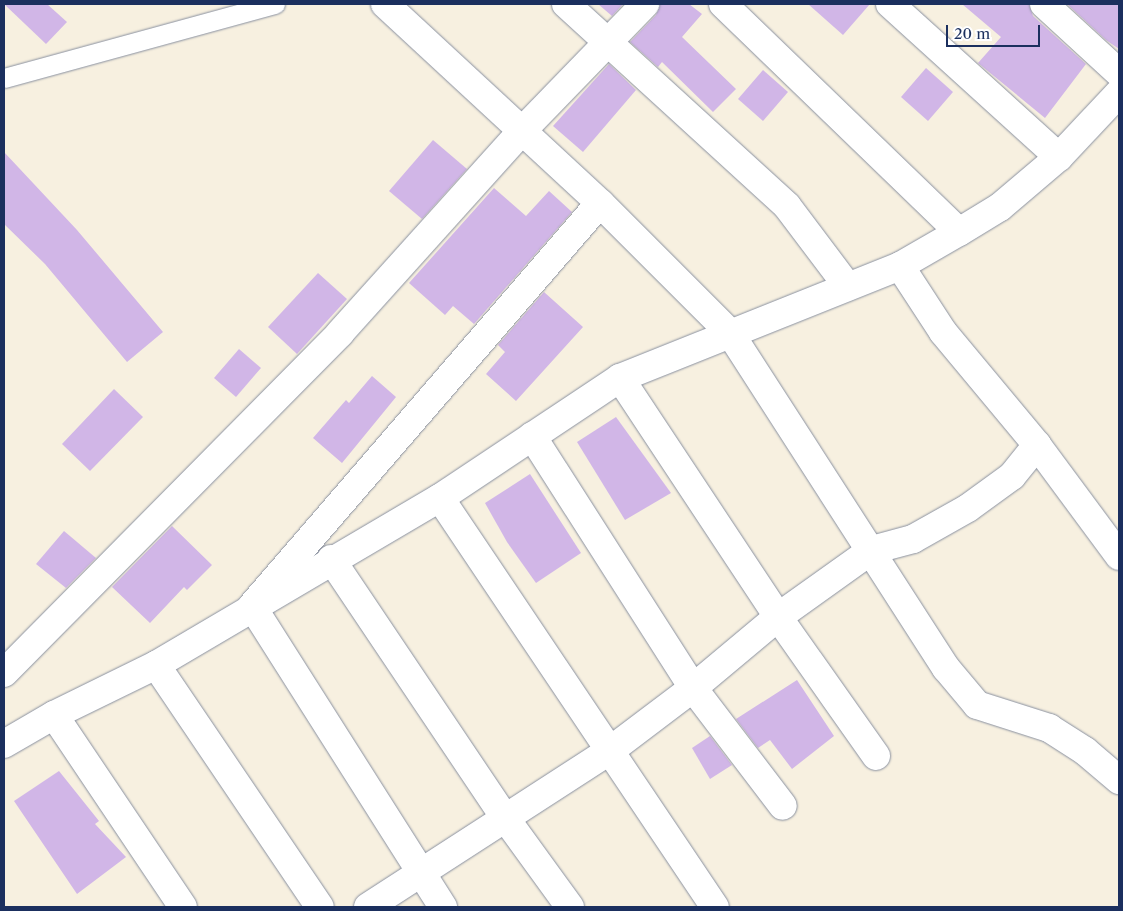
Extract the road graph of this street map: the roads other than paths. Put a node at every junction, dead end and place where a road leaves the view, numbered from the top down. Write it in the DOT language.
graph roads {
  1 [pos="275,4"];
  2 [pos="385,4"];
  3 [pos="566,4"];
  4 [pos="645,4"];
  5 [pos="723,4"];
  6 [pos="890,4"];
  7 [pos="1044,4"];
  8 [pos="606,43"];
  9 [pos="1119,73"];
  10 [pos="4,78"];
  11 [pos="1119,93"];
  12 [pos="522,131"];
  13 [pos="1060,157"];
  14 [pos="600,202"];
  15 [pos="959,232"];
  16 [pos="900,266"];
  17 [pos="848,287"];
  18 [pos="730,333"];
  19 [pos="620,378"];
  20 [pos="532,436"];
  21 [pos="1037,444"];
  22 [pos="440,498"];
  23 [pos="872,550"];
  24 [pos="1119,556"];
  25 [pos="331,560"];
  26 [pos="252,606"];
  27 [pos="778,617"];
  28 [pos="156,665"];
  29 [pos="4,673"];
  30 [pos="694,688"];
  31 [pos="54,715"];
  32 [pos="4,744"];
  33 [pos="611,750"];
  34 [pos="876,756"];
  35 [pos="1119,780"];
  36 [pos="783,806"];
  37 [pos="506,819"];
  38 [pos="421,873"];
  39 [pos="183,907"];
  40 [pos="320,907"];
  41 [pos="368,907"];
  42 [pos="443,907"];
  43 [pos="570,907"];
  44 [pos="715,907"];
  1 -- 10 [label="lane"];
  2 -- 12 [label="street"];
  3 -- 8 [label="street"];
  4 -- 8 [label="street"];
  5 -- 15 [label="street"];
  6 -- 13 [label="street"];
  7 -- 9 [label="street"];
  8 -- 12 [label="street"];
  8 -- 17 [label="street"];
  11 -- 13 [label="street"];
  12 -- 14 [label="street"];
  12 -- 29 [label="street"];
  13 -- 15 [label="street"];
  14 -- 18 [label="street"];
  14 -- 26 [label="street"];
  15 -- 16 [label="street"];
  16 -- 17 [label="street"];
  16 -- 21 [label="street"];
  17 -- 18 [label="street"];
  18 -- 19 [label="street"];
  18 -- 23 [label="street"];
  19 -- 20 [label="street"];
  19 -- 27 [label="street"];
  20 -- 22 [label="street"];
  20 -- 30 [label="street"];
  21 -- 23 [label="street"];
  21 -- 24 [label="street"];
  22 -- 25 [label="street"];
  22 -- 33 [label="street"];
  23 -- 27 [label="street"];
  23 -- 35 [label="street"];
  25 -- 26 [label="street"];
  25 -- 37 [label="street"];
  26 -- 28 [label="street"];
  26 -- 38 [label="street"];
  27 -- 30 [label="street"];
  27 -- 34 [label="street"];
  28 -- 31 [label="street"];
  28 -- 40 [label="street"];
  30 -- 33 [label="street"];
  30 -- 36 [label="street"];
  31 -- 32 [label="street"];
  31 -- 39 [label="street"];
  33 -- 37 [label="street"];
  33 -- 44 [label="street"];
  37 -- 38 [label="street"];
  37 -- 43 [label="street"];
  38 -- 41 [label="street"];
  38 -- 42 [label="street"];
}
